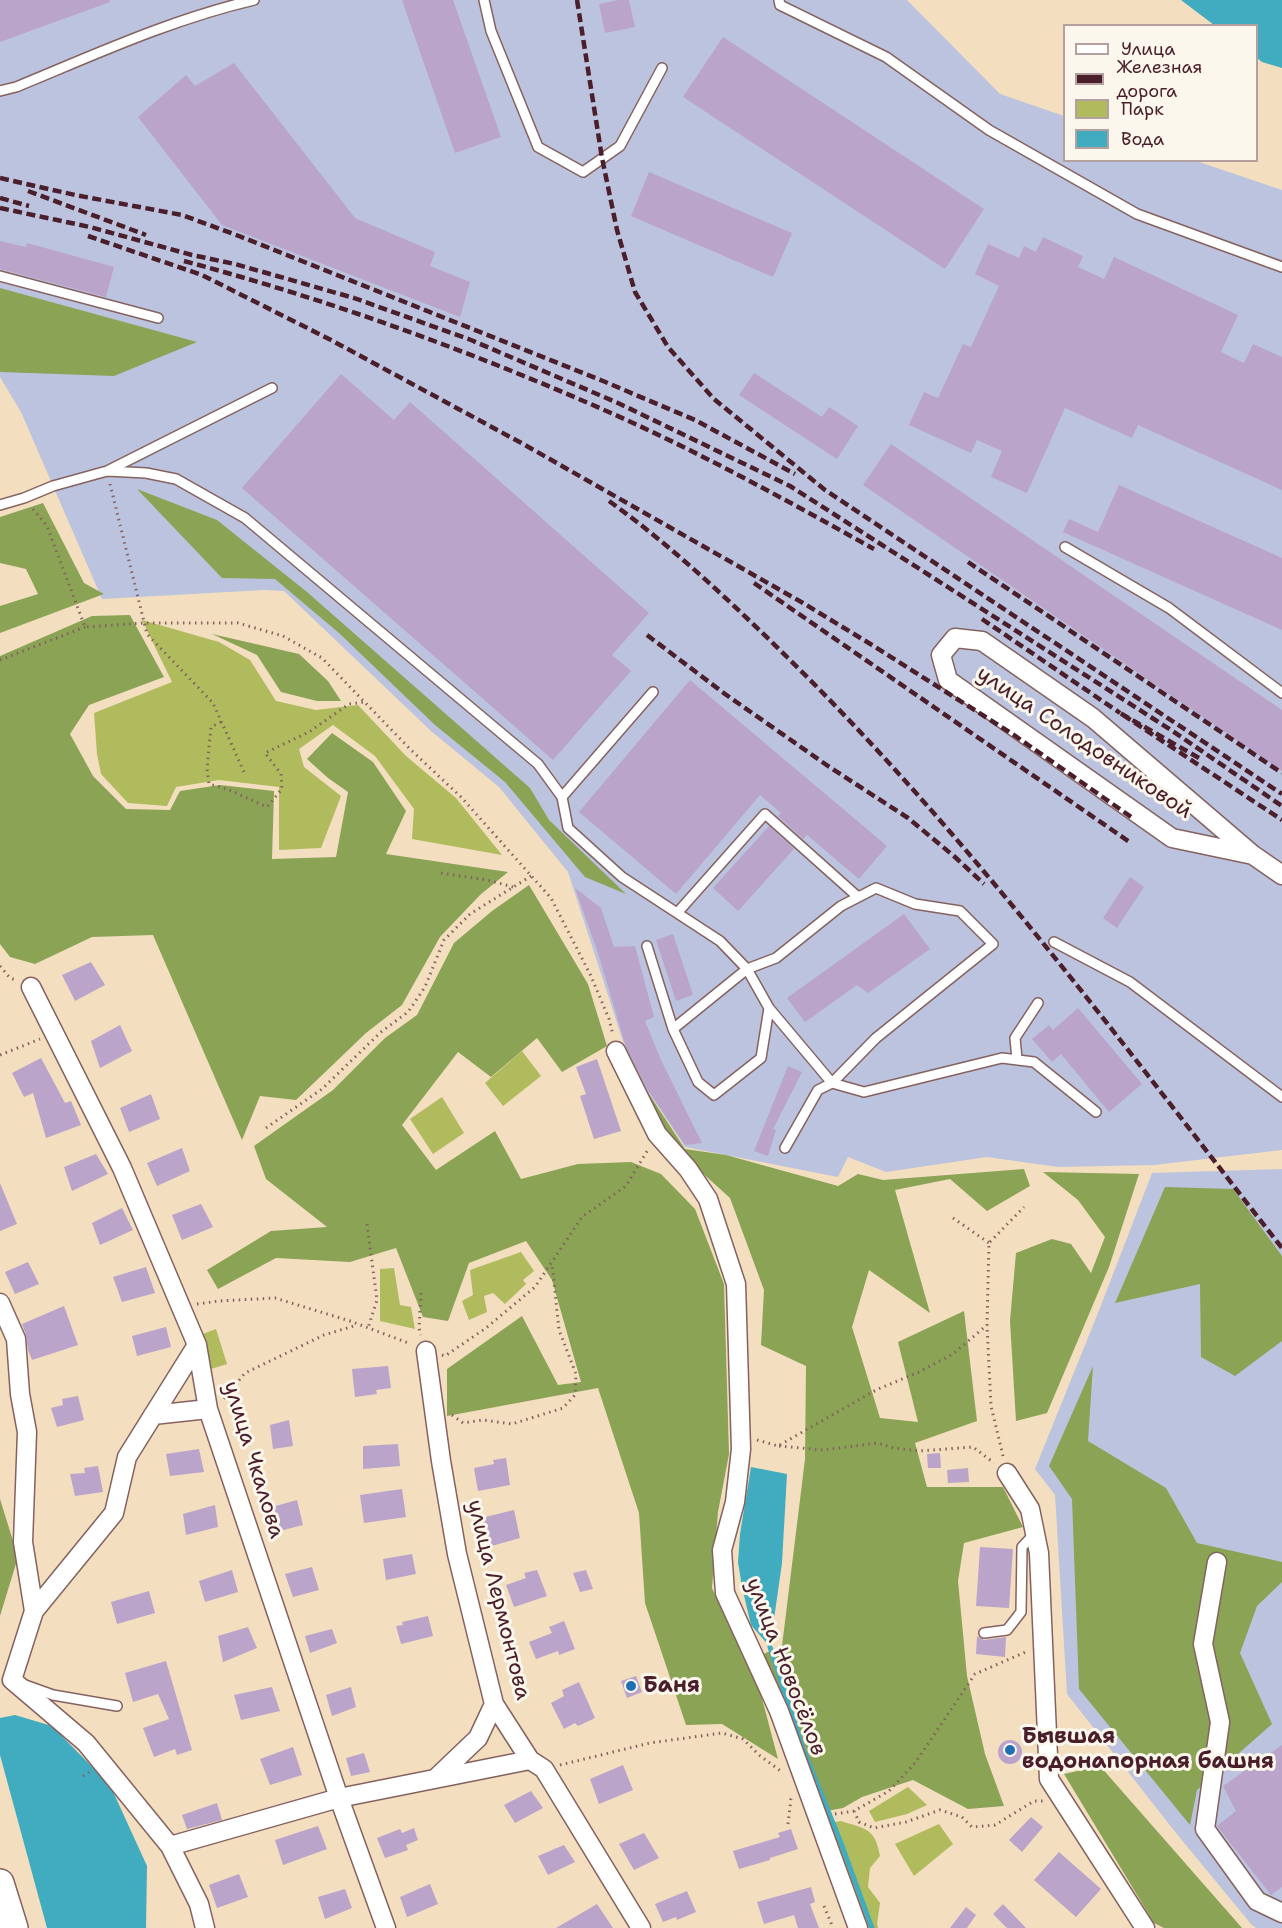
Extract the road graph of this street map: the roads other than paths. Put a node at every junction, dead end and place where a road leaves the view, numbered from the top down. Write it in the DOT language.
graph roads {
  1 [pos="254,0"];
  2 [pos="484,0"];
  3 [pos="779,0"];
  4 [pos="662,68"];
  5 [pos="0,91"];
  6 [pos="1282,267"];
  7 [pos="0,276"];
  8 [pos="158,318"];
  9 [pos="272,388"];
  10 [pos="107,471"];
  11 [pos="0,505"];
  12 [pos="1065,547"];
  13 [pos="653,692"];
  14 [pos="1282,693"];
  15 [pos="562,797"];
  16 [pos="1253,855"];
  17 [pos="1282,875"];
  18 [pos="858,897"];
  19 [pos="678,912"];
  20 [pos="1054,942"];
  21 [pos="647,946"];
  22 [pos="747,969"];
  23 [pos="31,987"];
  24 [pos="1038,1003"];
  25 [pos="769,1008"];
  26 [pos="673,1029"];
  27 [pos="616,1051"];
  28 [pos="1017,1059"];
  29 [pos="832,1083"];
  30 [pos="1282,1097"];
  31 [pos="1095,1112"];
  32 [pos="785,1148"];
  33 [pos="0,1303"];
  34 [pos="197,1346"];
  35 [pos="426,1351"];
  36 [pos="208,1409"];
  37 [pos="153,1415"];
  38 [pos="1007,1473"];
  39 [pos="1035,1533"];
  40 [pos="1217,1562"];
  41 [pos="34,1611"];
  42 [pos="984,1633"];
  43 [pos="6,1682"];
  44 [pos="494,1704"];
  45 [pos="117,1706"];
  46 [pos="537,1765"];
  47 [pos="434,1780"];
  48 [pos="339,1798"];
  49 [pos="170,1846"];
  50 [pos="0,1883"];
  51 [pos="1282,1913"];
  52 [pos="14,1928"];
  53 [pos="205,1928"];
  54 [pos="386,1928"];
  55 [pos="641,1928"];
  56 [pos="858,1928"];
  57 [pos="1145,1928"];
  1 -- 5 [label="lane"];
  2 -- 4 [label="lane"];
  3 -- 6 [label="lane"];
  7 -- 8 [label="lane"];
  9 -- 10 [label="lane"];
  10 -- 11 [label="lane"];
  10 -- 15 [label="lane"];
  12 -- 14 [label="lane"];
  13 -- 15 [label="lane"];
  15 -- 19 [label="lane"];
  16 -- 16 [label="street, улица Солодовниковой"];
  16 -- 17 [label="street, улица Солодовниковой"];
  18 -- 19 [label="lane"];
  18 -- 22 [label="lane"];
  18 -- 29 [label="lane"];
  19 -- 22 [label="lane"];
  20 -- 30 [label="lane"];
  21 -- 26 [label="lane"];
  22 -- 25 [label="lane"];
  22 -- 26 [label="lane"];
  23 -- 34 [label="street, улица Чкалова"];
  24 -- 28 [label="lane"];
  25 -- 26 [label="lane"];
  25 -- 29 [label="lane"];
  27 -- 56 [label="street, улица Новосёлов"];
  28 -- 29 [label="lane"];
  28 -- 31 [label="lane"];
  29 -- 32 [label="lane"];
  33 -- 41 [label="street"];
  34 -- 36 [label="street, улица Чкалова"];
  34 -- 37 [label="street"];
  35 -- 44 [label="street, улица Лермонтова"];
  36 -- 37 [label="street"];
  36 -- 48 [label="street, улица Чкалова"];
  37 -- 41 [label="street"];
  38 -- 39 [label="street"];
  39 -- 42 [label="lane"];
  39 -- 57 [label="street"];
  40 -- 51 [label="street"];
  41 -- 43 [label="street"];
  43 -- 45 [label="lane"];
  43 -- 49 [label="street"];
  44 -- 46 [label="street, улица Лермонтова"];
  44 -- 47 [label="street"];
  46 -- 47 [label="street"];
  46 -- 55 [label="street, улица Лермонтова"];
  47 -- 48 [label="street"];
  48 -- 49 [label="street"];
  48 -- 54 [label="street, улица Чкалова"];
  49 -- 53 [label="street"];
  50 -- 52 [label="main road"];
}
